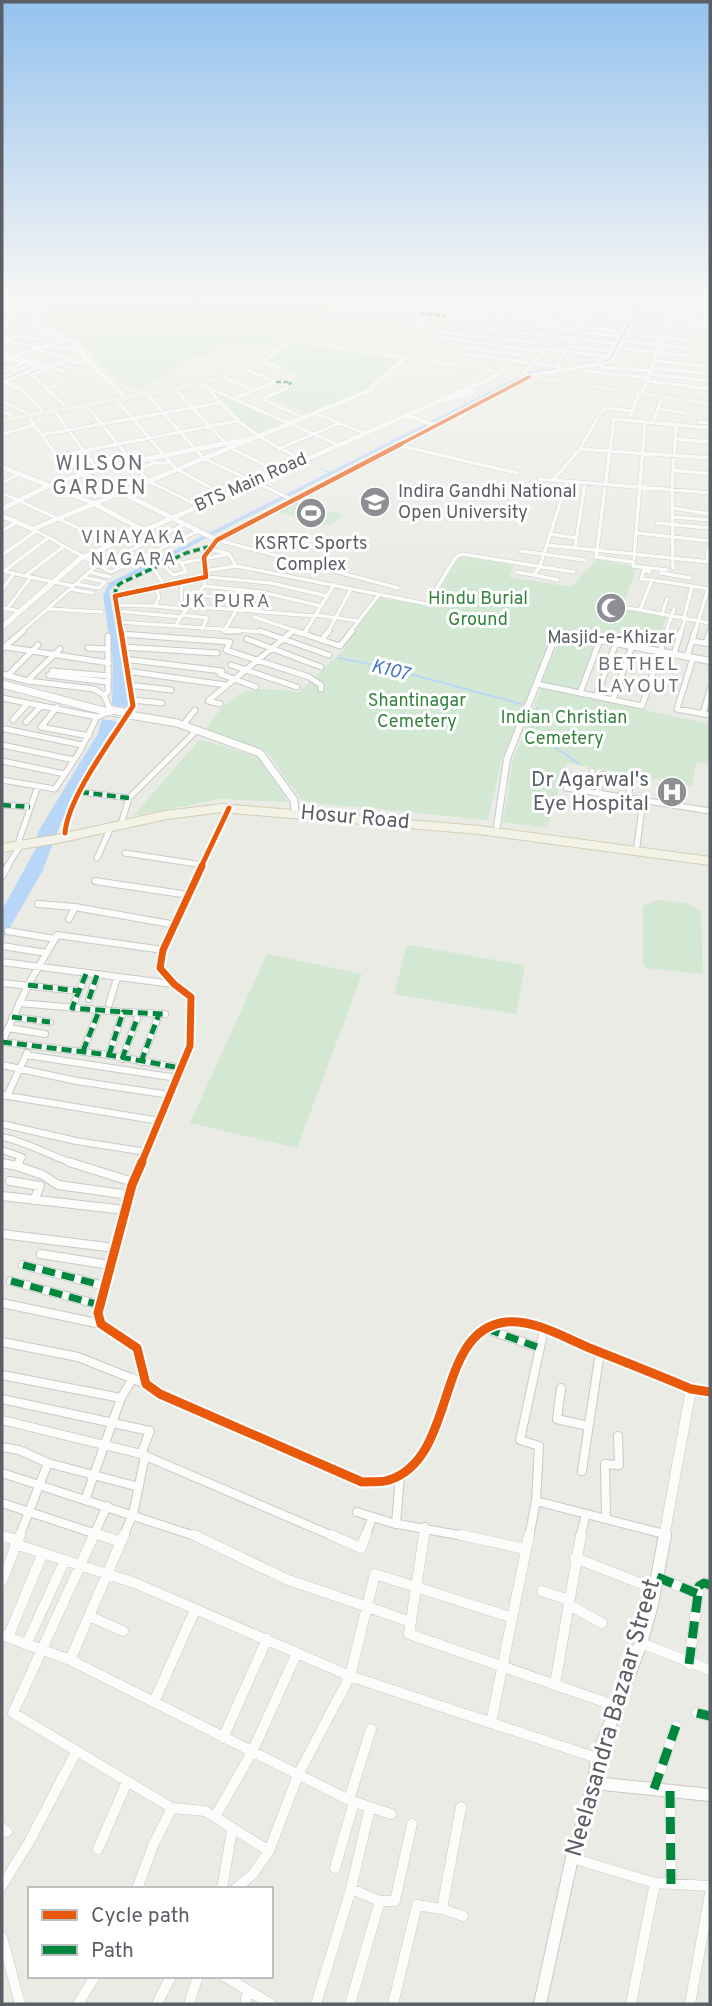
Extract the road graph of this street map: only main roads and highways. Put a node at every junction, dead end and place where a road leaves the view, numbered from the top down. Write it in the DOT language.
graph roads {
  1 [pos="116,391"];
  2 [pos="122,391"];
  3 [pos="136,391"];
  4 [pos="157,391"];
  5 [pos="163,391"];
  6 [pos="368,391"];
  7 [pos="631,391"];
  8 [pos="640,392"];
  9 [pos="145,393"];
  10 [pos="126,395"];
  11 [pos="102,399"];
  12 [pos="710,403"];
  13 [pos="6,419"];
  14 [pos="2,467"];
  15 [pos="93,503"];
  16 [pos="2,516"];
  17 [pos="3,679"];
  18 [pos="197,730"];
  19 [pos="295,810"];
  20 [pos="19,843"];
  21 [pos="2,846"];
  22 [pos="710,856"];
  23 [pos="710,862"];
  1 -- 11 [label="main road"];
  2 -- 10 [label="main road"];
  3 -- 9 [label="main road"];
  4 -- 9 [label="main road"];
  5 -- 9 [label="main road"];
  6 -- 15 [label="main road"];
  7 -- 8 [label="main road"];
  8 -- 12 [label="main road"];
  8 -- 12 [label="main road"];
  9 -- 10 [label="main road"];
  10 -- 11 [label="main road"];
  10 -- 13 [label="main road"];
  11 -- 13 [label="main road"];
  14 -- 15 [label="main road"];
  15 -- 16 [label="main road"];
  17 -- 18 [label="main road, bridge"];
  18 -- 19 [label="main road"];
  19 -- 20 [label="main road, Hosur Road"];
  19 -- 20 [label="main road, Hosur Road"];
  19 -- 22 [label="main road, Hosur Road"];
  19 -- 23 [label="main road, Hosur Road"];
  20 -- 21 [label="main road, Hosur Road"];
}
